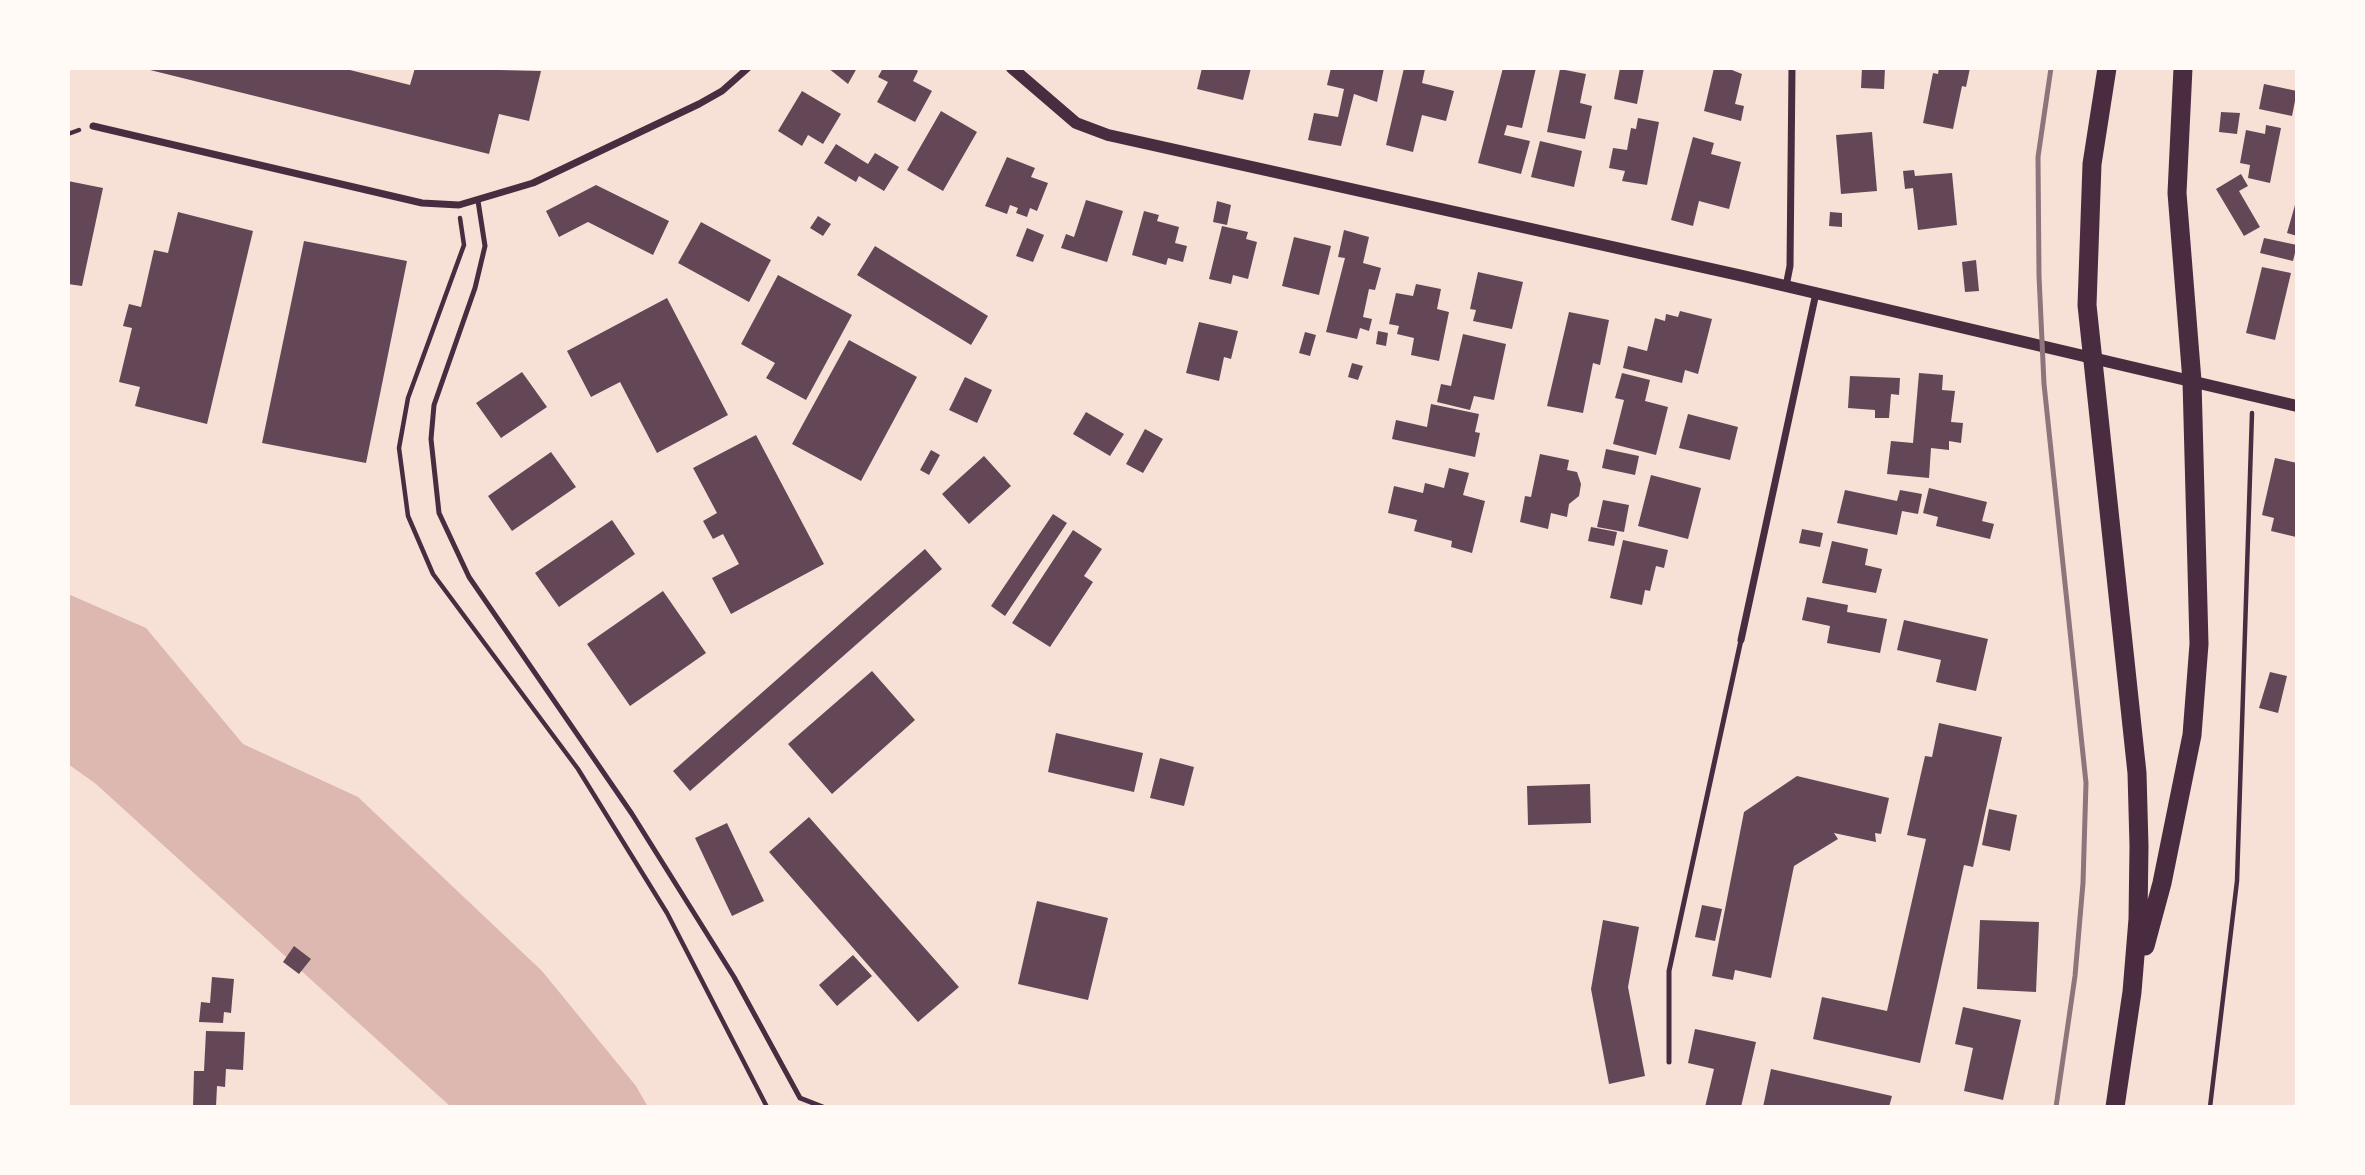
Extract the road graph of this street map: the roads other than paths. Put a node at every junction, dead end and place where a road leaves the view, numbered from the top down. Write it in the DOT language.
graph roads {
  1 [pos="748,68"];
  2 [pos="1012,68"];
  3 [pos="1791,68"];
  4 [pos="2107,68"];
  5 [pos="2183,68"];
  6 [pos="93,126"];
  7 [pos="478,201"];
  8 [pos="1786,286"];
  9 [pos="1816,293"];
  10 [pos="2192,382"];
  11 [pos="2297,406"];
  12 [pos="1741,640"];
  13 [pos="2132,992"];
  14 [pos="1670,1062"];
  15 [pos="823,1107"];
  16 [pos="2115,1107"];
  1 -- 7 [label="street"];
  2 -- 8 [label="street"];
  3 -- 8 [label="street"];
  4 -- 13 [label="highway"];
  5 -- 10 [label="highway"];
  6 -- 7 [label="street"];
  7 -- 15 [label="lane"];
  8 -- 9 [label="street"];
  9 -- 10 [label="street"];
  9 -- 12 [label="street"];
  10 -- 11 [label="street"];
  10 -- 13 [label="highway"];
  12 -- 14 [label="lane"];
  13 -- 16 [label="highway"];
}
